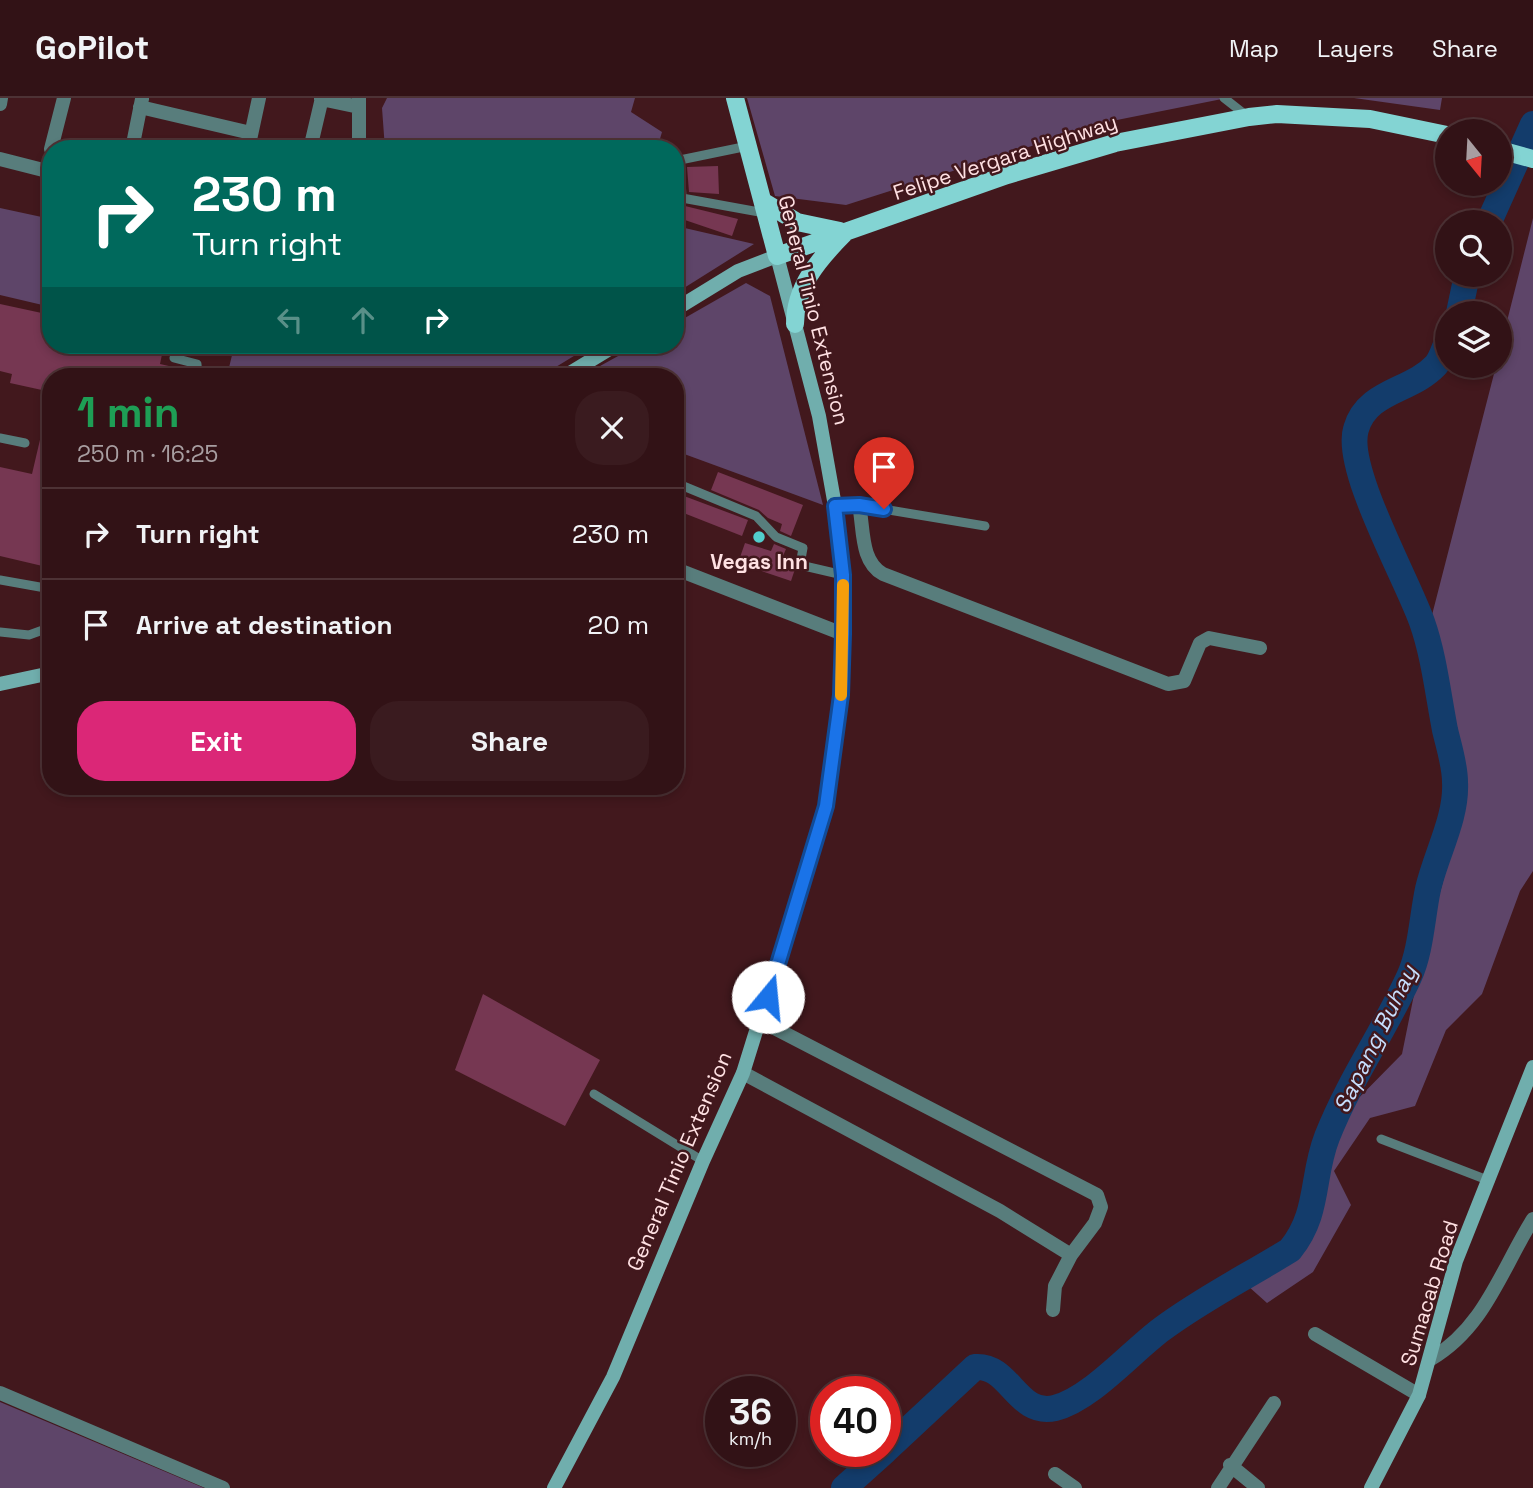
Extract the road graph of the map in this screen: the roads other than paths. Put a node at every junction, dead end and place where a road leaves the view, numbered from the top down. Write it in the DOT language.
graph roads {
  1 [pos="1,98"];
  2 [pos="64,98"];
  3 [pos="259,98"];
  4 [pos="322,98"];
  5 [pos="735,98"];
  6 [pos="1224,98"];
  7 [pos="141,102"];
  8 [pos="359,102"];
  9 [pos="0,104"];
  10 [pos="1249,117"];
  11 [pos="1435,132"];
  12 [pos="251,133"];
  13 [pos="54,140"];
  14 [pos="134,140"];
  15 [pos="250,140"];
  16 [pos="312,140"];
  17 [pos="359,140"];
  18 [pos="748,146"];
  19 [pos="1512,153"];
  20 [pos="0,159"];
  21 [pos="684,159"];
  22 [pos="1533,159"];
  23 [pos="42,170"];
  24 [pos="684,198"];
  25 [pos="766,208"];
  26 [pos="846,232"];
  27 [pos="777,256"];
  28 [pos="684,304"];
  29 [pos="795,324"];
  30 [pos="601,354"];
  31 [pos="174,358"];
  32 [pos="197,368"];
  33 [pos="578,368"];
  34 [pos="0,438"];
  35 [pos="25,443"];
  36 [pos="684,486"];
  37 [pos="859,505"];
  38 [pos="835,506"];
  39 [pos="985,526"];
  40 [pos="684,572"];
  41 [pos="843,575"];
  42 [pos="0,580"];
  43 [pos="42,587"];
  44 [pos="42,630"];
  45 [pos="0,632"];
  46 [pos="843,634"];
  47 [pos="1260,648"];
  48 [pos="42,675"];
  49 [pos="0,684"];
  50 [pos="761,1021"];
  51 [pos="1533,1067"];
  52 [pos="743,1073"];
  53 [pos="594,1094"];
  54 [pos="1381,1139"];
  55 [pos="703,1161"];
  56 [pos="1490,1181"];
  57 [pos="1533,1219"];
  58 [pos="1071,1255"];
  59 [pos="1053,1310"];
  60 [pos="1315,1334"];
  61 [pos="1431,1359"];
  62 [pos="0,1393"];
  63 [pos="1419,1395"];
  64 [pos="1274,1403"];
  65 [pos="1230,1465"];
  66 [pos="1055,1474"];
  67 [pos="223,1488"];
  68 [pos="554,1488"];
  69 [pos="1075,1488"];
  70 [pos="1218,1488"];
  71 [pos="1258,1488"];
  72 [pos="1371,1488"];
  1 -- 9 [label="street"];
  2 -- 13 [label="street"];
  3 -- 12 [label="street"];
  4 -- 8 [label="street"];
  4 -- 16 [label="street"];
  5 -- 18 [label="main road, General Tinio Extension"];
  6 -- 10 [label="lane"];
  7 -- 12 [label="street"];
  7 -- 14 [label="street"];
  8 -- 17 [label="street"];
  10 -- 11 [label="main road, Felipe Vergara Highway"];
  10 -- 26 [label="main road, Felipe Vergara Highway"];
  12 -- 15 [label="street"];
  18 -- 21 [label="lane"];
  18 -- 25 [label="main road, General Tinio Extension"];
  19 -- 22 [label="main road"];
  20 -- 23 [label="street"];
  24 -- 25 [label="lane"];
  25 -- 26 [label="main road"];
  25 -- 27 [label="main road, General Tinio Extension"];
  26 -- 27 [label="main road, Felipe Vergara Highway"];
  26 -- 29 [label="main road"];
  27 -- 28 [label="street, Felipe Vergara Highway"];
  27 -- 29 [label="street, General Tinio Extension"];
  29 -- 38 [label="street, General Tinio Extension"];
  30 -- 33 [label="street"];
  31 -- 32 [label="lane"];
  34 -- 35 [label="lane"];
  36 -- 41 [label="lane"];
  37 -- 38 [label="street"];
  37 -- 39 [label="lane"];
  37 -- 47 [label="street"];
  38 -- 41 [label="street, General Tinio Extension"];
  40 -- 46 [label="street"];
  41 -- 46 [label="street, General Tinio Extension"];
  42 -- 43 [label="lane"];
  44 -- 45 [label="lane"];
  46 -- 50 [label="street, General Tinio Extension"];
  48 -- 49 [label="street"];
  50 -- 52 [label="street, General Tinio Extension"];
  50 -- 58 [label="street"];
  51 -- 56 [label="street, Sumacab Road"];
  52 -- 55 [label="street, General Tinio Extension"];
  52 -- 58 [label="street"];
  53 -- 55 [label="lane"];
  54 -- 56 [label="lane"];
  55 -- 68 [label="street, General Tinio Extension"];
  56 -- 61 [label="street, Sumacab Road"];
  57 -- 61 [label="street"];
  58 -- 59 [label="street"];
  60 -- 63 [label="street"];
  61 -- 63 [label="street, Sumacab Road"];
  62 -- 67 [label="street"];
  63 -- 72 [label="street, Sumacab Road"];
  64 -- 65 [label="street"];
  65 -- 70 [label="street"];
  65 -- 71 [label="street"];
  66 -- 69 [label="street"];
}
